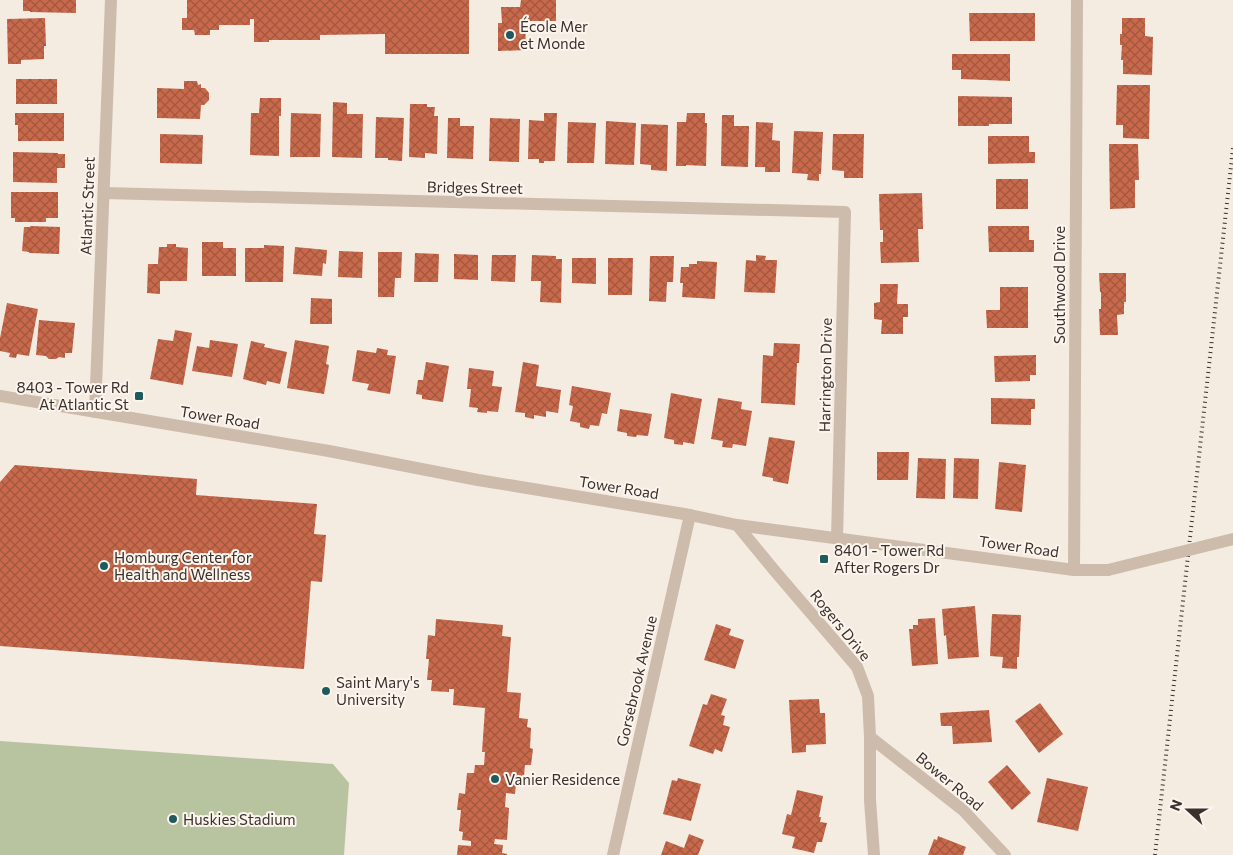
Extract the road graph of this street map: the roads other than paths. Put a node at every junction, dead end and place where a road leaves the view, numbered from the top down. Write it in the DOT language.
graph roads {
  1 [pos="112,0"];
  2 [pos="1077,0"];
  3 [pos="104,193"];
  4 [pos="845,212"];
  5 [pos="0,396"];
  6 [pos="95,412"];
  7 [pos="690,515"];
  8 [pos="737,525"];
  9 [pos="837,539"];
  10 [pos="1233,540"];
  11 [pos="1074,570"];
  12 [pos="870,737"];
  13 [pos="613,855"];
  14 [pos="874,855"];
  15 [pos="1006,855"];
  1 -- 3 [label="street, Atlantic Street"];
  2 -- 11 [label="street, Southwood Drive"];
  3 -- 4 [label="street, Bridges Street"];
  3 -- 6 [label="street, Atlantic Street"];
  4 -- 9 [label="street, Harrington Drive"];
  5 -- 6 [label="street, Tower Road"];
  6 -- 7 [label="street, Tower Road"];
  7 -- 8 [label="street, Tower Road"];
  7 -- 13 [label="street, Gorsebrook Avenue"];
  8 -- 9 [label="street, Tower Road"];
  8 -- 12 [label="street, Rogers Drive"];
  9 -- 11 [label="street, Tower Road"];
  10 -- 11 [label="street, Tower Road, bridge"];
  12 -- 14 [label="street, Rogers Drive"];
  12 -- 15 [label="street, Bower Road"];
}
